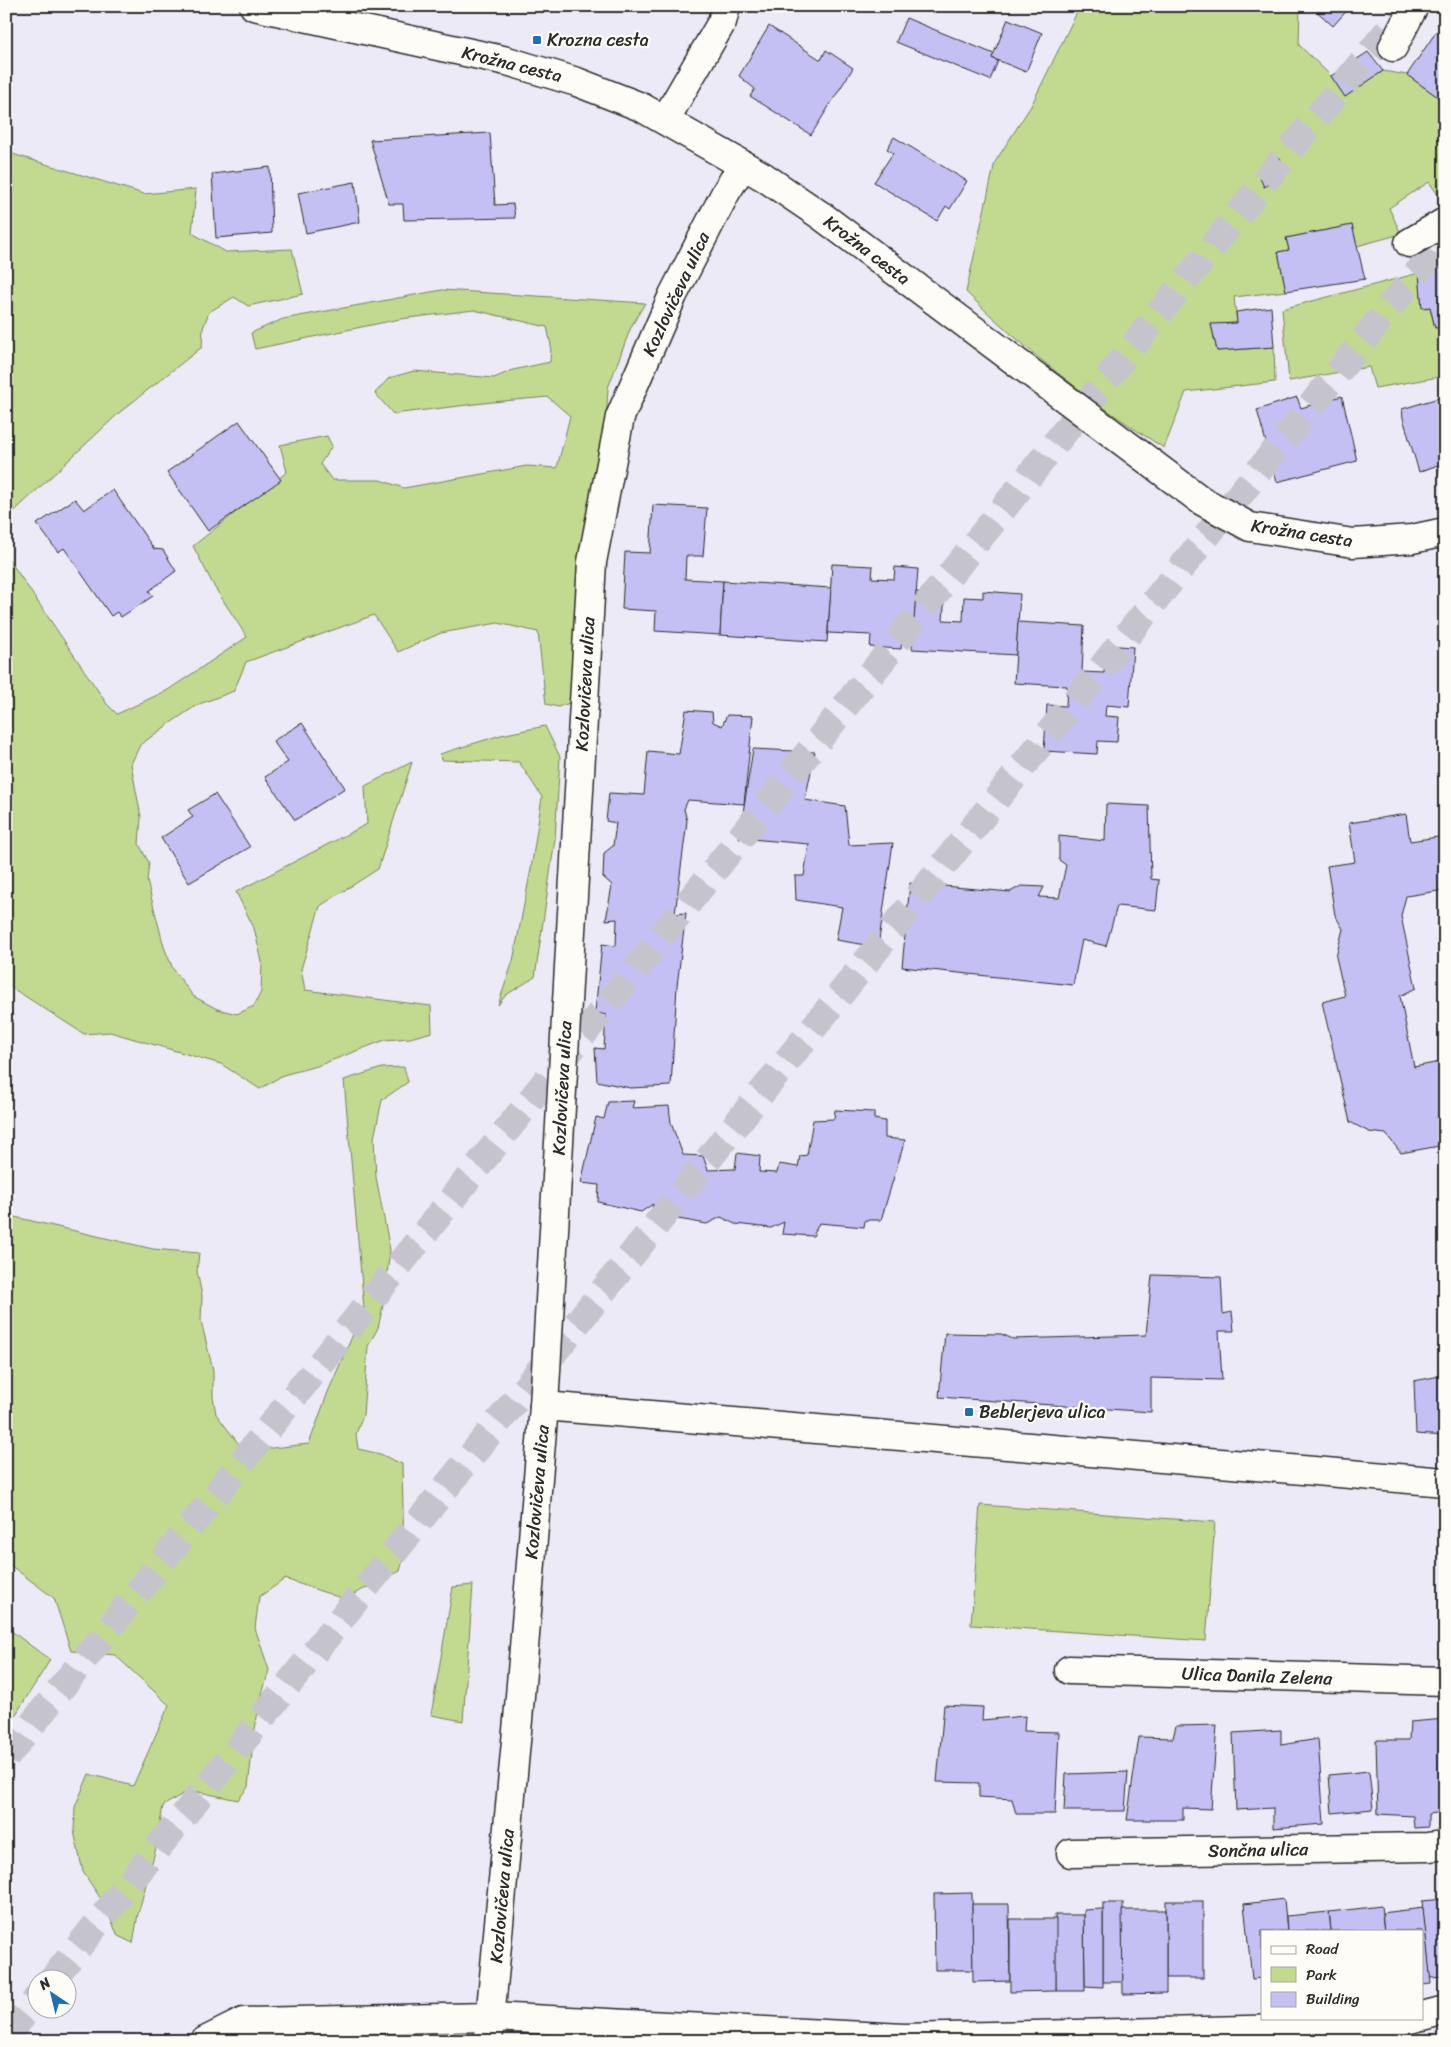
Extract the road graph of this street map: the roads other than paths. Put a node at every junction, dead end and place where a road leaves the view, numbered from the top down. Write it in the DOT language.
graph roads {
  1 [pos="254,6"];
  2 [pos="726,6"];
  3 [pos="1414,6"];
  4 [pos="1393,48"];
  5 [pos="665,120"];
  6 [pos="743,164"];
  7 [pos="1445,222"];
  8 [pos="1409,243"];
  9 [pos="1445,532"];
  10 [pos="544,1406"];
  11 [pos="1445,1482"];
  12 [pos="1069,1670"];
  13 [pos="1445,1681"];
  14 [pos="1445,1845"];
  15 [pos="1071,1853"];
  16 [pos="1445,2010"];
  17 [pos="1424,2015"];
  18 [pos="1406,2020"];
  19 [pos="489,2029"];
  20 [pos="205,2041"];
  1 -- 5 [label="street, Krožna cesta"];
  2 -- 5 [label="street"];
  3 -- 4 [label="street"];
  5 -- 6 [label="street, Krožna cesta"];
  6 -- 9 [label="street, Krožna cesta"];
  6 -- 10 [label="street, Kozlovičeva ulica"];
  7 -- 8 [label="street"];
  10 -- 11 [label="street"];
  10 -- 19 [label="street, Kozlovičeva ulica"];
  12 -- 13 [label="street, Ulica Danila Zelena"];
  14 -- 15 [label="street, Sončna ulica"];
  16 -- 17 [label="street"];
  18 -- 19 [label="street"];
  19 -- 20 [label="street"];
}
